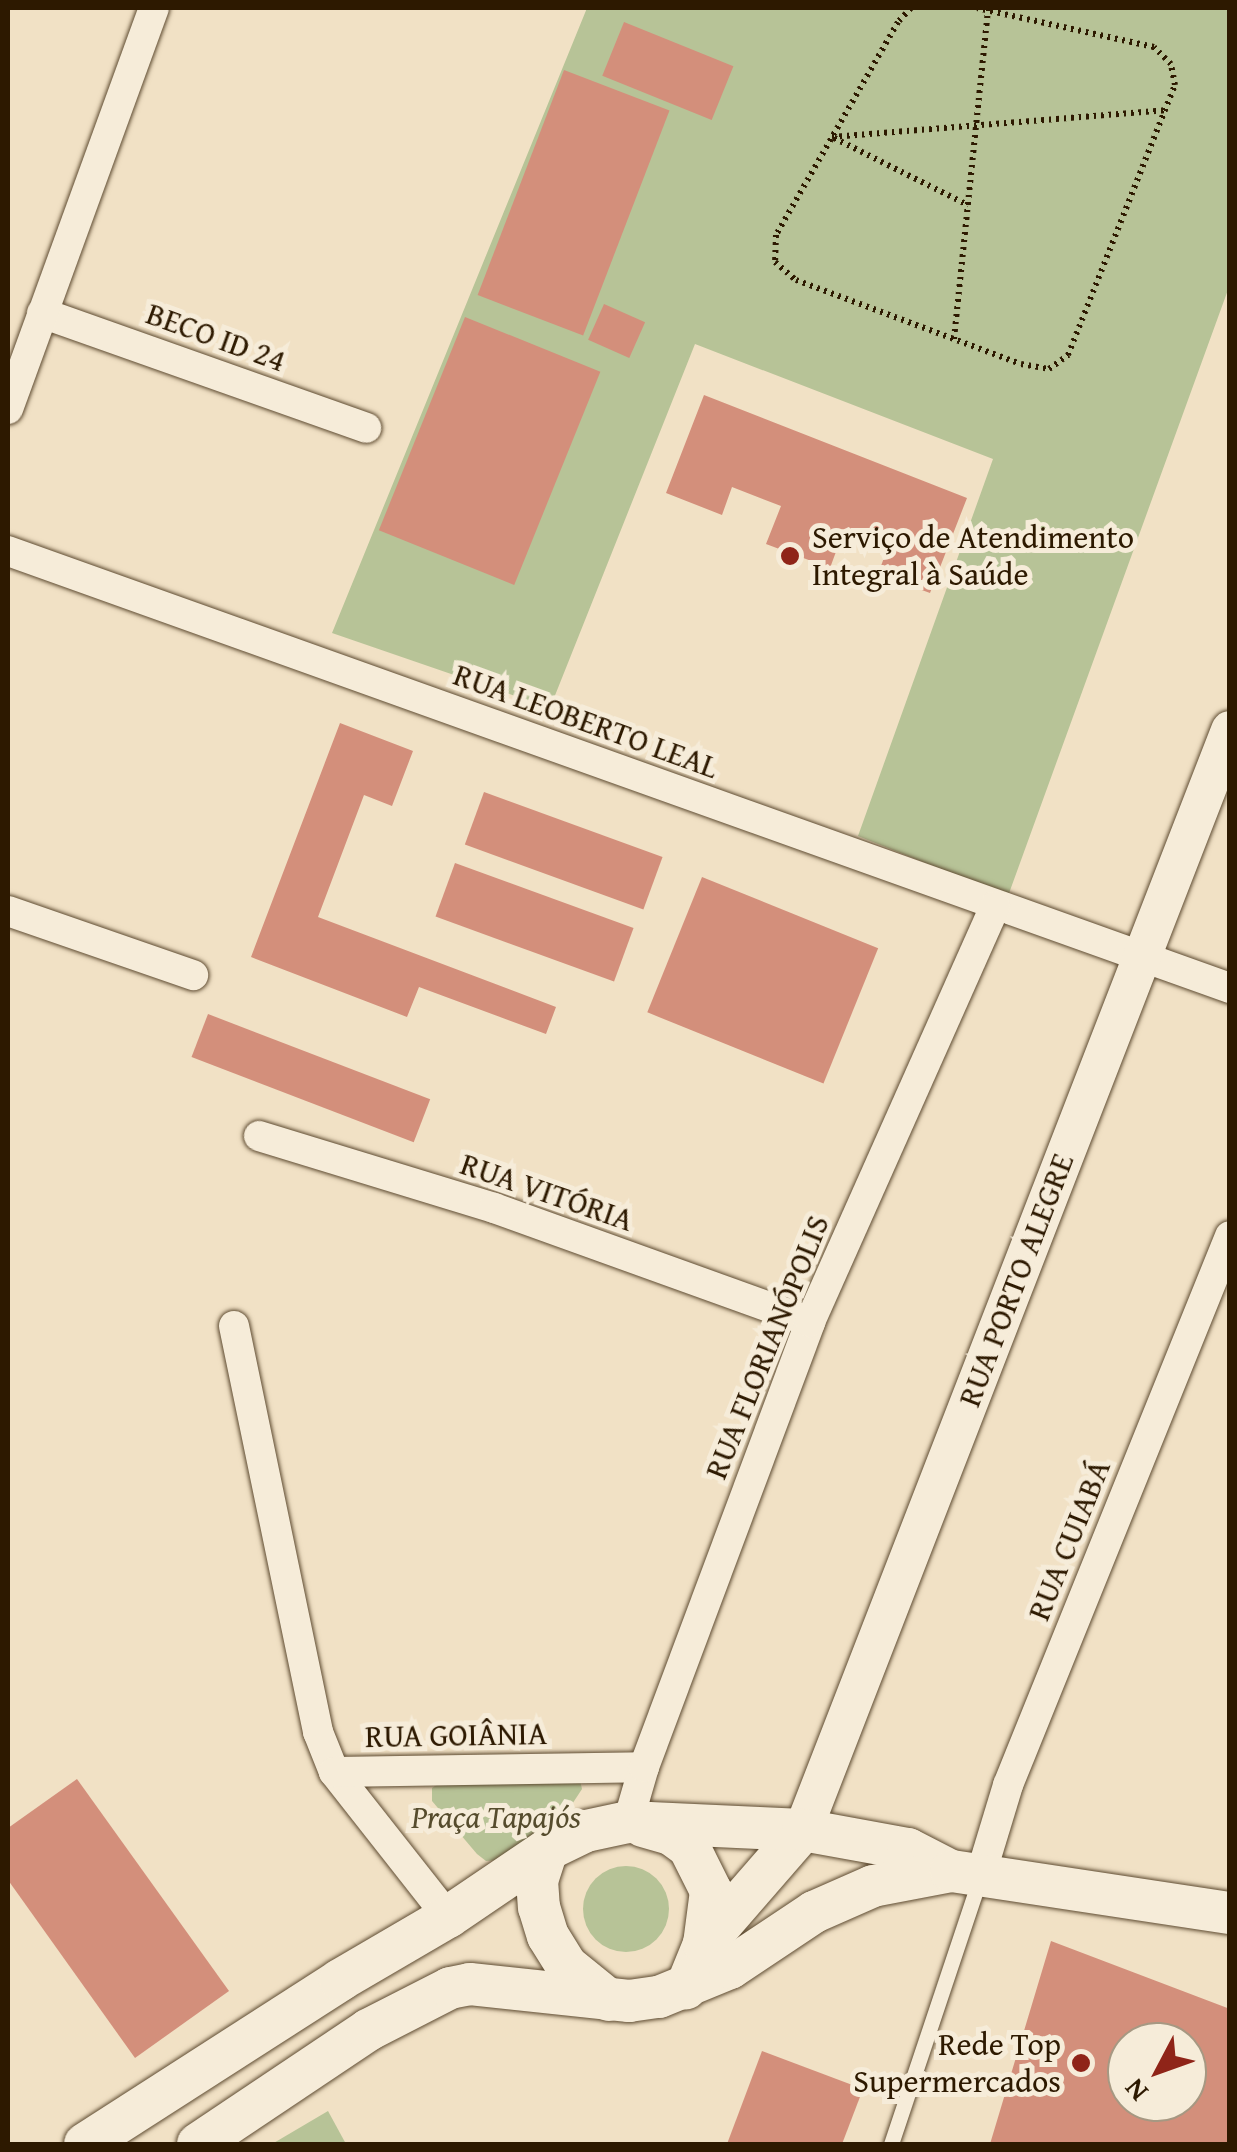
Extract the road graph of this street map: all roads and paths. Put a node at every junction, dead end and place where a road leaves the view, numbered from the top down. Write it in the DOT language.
graph roads {
  1 [pos="154,8"];
  2 [pos="911,8"];
  3 [pos="977,8"];
  4 [pos="988,9"];
  5 [pos="1165,110"];
  6 [pos="976,125"];
  7 [pos="832,137"];
  8 [pos="968,205"];
  9 [pos="42,313"];
  10 [pos="954,338"];
  11 [pos="8,409"];
  12 [pos="366,428"];
  13 [pos="8,551"];
  14 [pos="1230,730"];
  15 [pos="995,906"];
  16 [pos="8,911"];
  17 [pos="1140,958"];
  18 [pos="193,976"];
  19 [pos="1230,988"];
  20 [pos="259,1136"];
  21 [pos="1230,1236"];
  22 [pos="810,1322"];
  23 [pos="234,1326"];
  24 [pos="644,1766"];
  25 [pos="334,1772"];
  26 [pos="628,1822"];
  27 [pos="803,1830"];
  28 [pos="548,1850"];
  29 [pos="966,1872"];
  30 [pos="1230,1913"];
  31 [pos="448,1917"];
  32 [pos="704,1944"];
  33 [pos="686,1988"];
  34 [pos="609,2000"];
  35 [pos="892,2141"];
  36 [pos="85,2144"];
  37 [pos="198,2144"];
  1 -- 9 [label="street"];
  2 -- 7 [label="path"];
  3 -- 4 [label="path"];
  4 -- 5 [label="path"];
  4 -- 6 [label="path"];
  5 -- 6 [label="path"];
  5 -- 10 [label="path"];
  6 -- 7 [label="path"];
  6 -- 8 [label="path"];
  7 -- 8 [label="path"];
  7 -- 10 [label="path"];
  8 -- 10 [label="path"];
  9 -- 11 [label="street"];
  9 -- 12 [label="street, BECO ID 24"];
  13 -- 15 [label="street, RUA LEOBERTO LEAL"];
  14 -- 17 [label="street, RUA PORTO ALEGRE"];
  15 -- 17 [label="street, RUA LEOBERTO LEAL"];
  15 -- 22 [label="street, RUA FLORIANÓPOLIS"];
  16 -- 18 [label="street"];
  17 -- 19 [label="street"];
  17 -- 27 [label="street, RUA PORTO ALEGRE"];
  20 -- 22 [label="street, RUA VITÓRIA"];
  21 -- 29 [label="street, RUA CUIABÁ"];
  22 -- 24 [label="street, RUA FLORIANÓPOLIS"];
  23 -- 25 [label="street"];
  24 -- 25 [label="street, RUA GOIÂNIA"];
  24 -- 26 [label="street, RUA FLORIANÓPOLIS"];
  25 -- 31 [label="street, RUA GOIÂNIA"];
  26 -- 27 [label="main road"];
  26 -- 28 [label="main road"];
  26 -- 32 [label="main road"];
  27 -- 29 [label="main road"];
  27 -- 32 [label="main road"];
  28 -- 31 [label="main road"];
  28 -- 34 [label="main road"];
  29 -- 30 [label="main road"];
  29 -- 33 [label="main road"];
  29 -- 35 [label="lane"];
  31 -- 36 [label="main road"];
  32 -- 33 [label="main road"];
  33 -- 34 [label="main road"];
  34 -- 37 [label="main road"];
}
